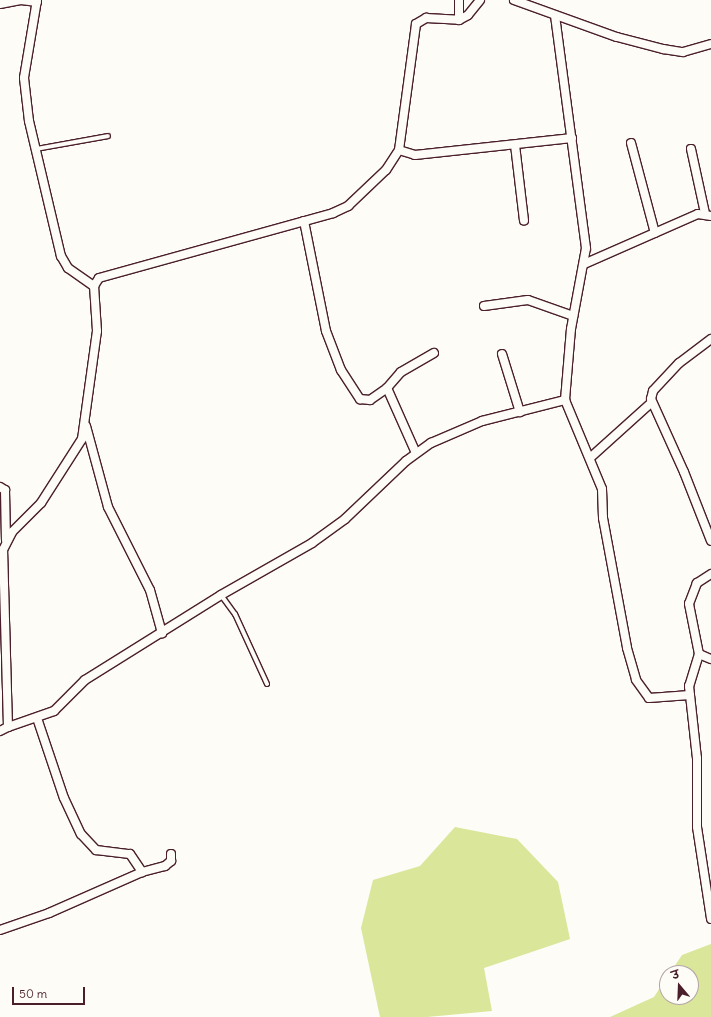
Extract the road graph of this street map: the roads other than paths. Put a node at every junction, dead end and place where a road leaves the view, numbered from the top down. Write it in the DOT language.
graph roads {
  1 [pos="460,0"];
  2 [pos="480,0"];
  3 [pos="514,0"];
  4 [pos="37,1"];
  5 [pos="0,4"];
  6 [pos="555,16"];
  7 [pos="459,20"];
  8 [pos="711,44"];
  9 [pos="108,136"];
  10 [pos="572,138"];
  11 [pos="631,143"];
  12 [pos="515,145"];
  13 [pos="35,149"];
  14 [pos="691,149"];
  15 [pos="399,150"];
  16 [pos="708,214"];
  17 [pos="524,220"];
  18 [pos="304,221"];
  19 [pos="655,233"];
  20 [pos="584,264"];
  21 [pos="94,286"];
  22 [pos="484,306"];
  23 [pos="573,316"];
  24 [pos="711,339"];
  25 [pos="434,353"];
  26 [pos="502,354"];
  27 [pos="387,388"];
  28 [pos="565,400"];
  29 [pos="652,402"];
  30 [pos="520,412"];
  31 [pos="85,424"];
  32 [pos="416,453"];
  33 [pos="591,457"];
  34 [pos="0,486"];
  35 [pos="6,540"];
  36 [pos="711,541"];
  37 [pos="711,574"];
  38 [pos="2,592"];
  39 [pos="221,595"];
  40 [pos="162,632"];
  41 [pos="700,654"];
  42 [pos="711,659"];
  43 [pos="267,684"];
  44 [pos="690,695"];
  45 [pos="37,718"];
  46 [pos="8,727"];
  47 [pos="0,731"];
  48 [pos="171,854"];
  49 [pos="142,872"];
  50 [pos="711,920"];
  51 [pos="0,930"];
  1 -- 7 [label="street"];
  2 -- 7 [label="street"];
  3 -- 6 [label="street"];
  4 -- 5 [label="street"];
  4 -- 13 [label="street"];
  6 -- 8 [label="street"];
  6 -- 10 [label="street"];
  7 -- 15 [label="street"];
  9 -- 13 [label="lane"];
  10 -- 12 [label="street"];
  10 -- 20 [label="street"];
  11 -- 19 [label="street"];
  12 -- 15 [label="street"];
  12 -- 17 [label="street"];
  13 -- 21 [label="street"];
  14 -- 16 [label="street"];
  15 -- 18 [label="street"];
  16 -- 19 [label="street"];
  18 -- 21 [label="street"];
  18 -- 27 [label="street"];
  19 -- 20 [label="street"];
  20 -- 23 [label="street"];
  21 -- 31 [label="street"];
  22 -- 23 [label="street"];
  23 -- 28 [label="street"];
  24 -- 29 [label="street"];
  25 -- 27 [label="street"];
  26 -- 30 [label="street"];
  27 -- 32 [label="street"];
  28 -- 30 [label="street"];
  28 -- 33 [label="street"];
  29 -- 33 [label="street"];
  29 -- 36 [label="street"];
  30 -- 32 [label="street"];
  31 -- 35 [label="street"];
  31 -- 40 [label="street"];
  32 -- 39 [label="street"];
  33 -- 44 [label="street"];
  34 -- 35 [label="street"];
  35 -- 38 [label="street"];
  37 -- 41 [label="street"];
  38 -- 46 [label="street"];
  39 -- 40 [label="street"];
  39 -- 43 [label="lane"];
  40 -- 45 [label="street"];
  41 -- 42 [label="street"];
  41 -- 44 [label="street"];
  44 -- 50 [label="street"];
  45 -- 46 [label="street"];
  45 -- 49 [label="street"];
  46 -- 47 [label="street"];
  48 -- 49 [label="street"];
  49 -- 51 [label="street"];
}
